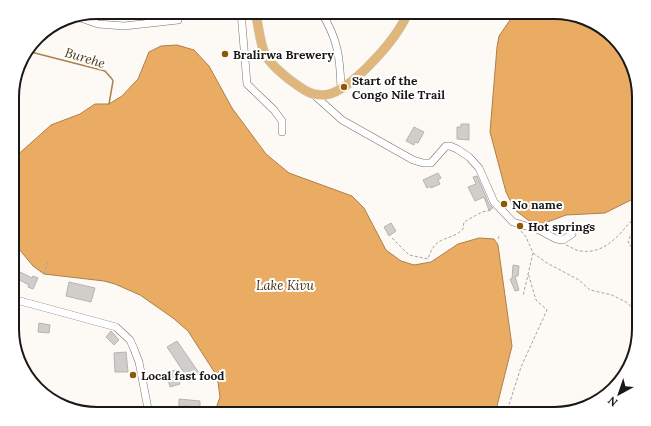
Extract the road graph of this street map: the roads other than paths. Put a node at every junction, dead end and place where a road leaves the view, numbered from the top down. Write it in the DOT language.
graph roads {
  1 [pos="242,19"];
  2 [pos="257,19"];
  3 [pos="325,19"];
  4 [pos="404,19"];
  5 [pos="86,20"];
  6 [pos="178,20"];
  7 [pos="341,88"];
  8 [pos="312,94"];
  9 [pos="282,132"];
  10 [pos="572,234"];
  11 [pos="19,301"];
  12 [pos="148,407"];
  1 -- 9 [label="street"];
  2 -- 8 [label="main road"];
  3 -- 7 [label="street"];
  4 -- 7 [label="main road"];
  5 -- 6 [label="street"];
  7 -- 8 [label="main road"];
  8 -- 10 [label="street"];
  11 -- 12 [label="street"];
}
